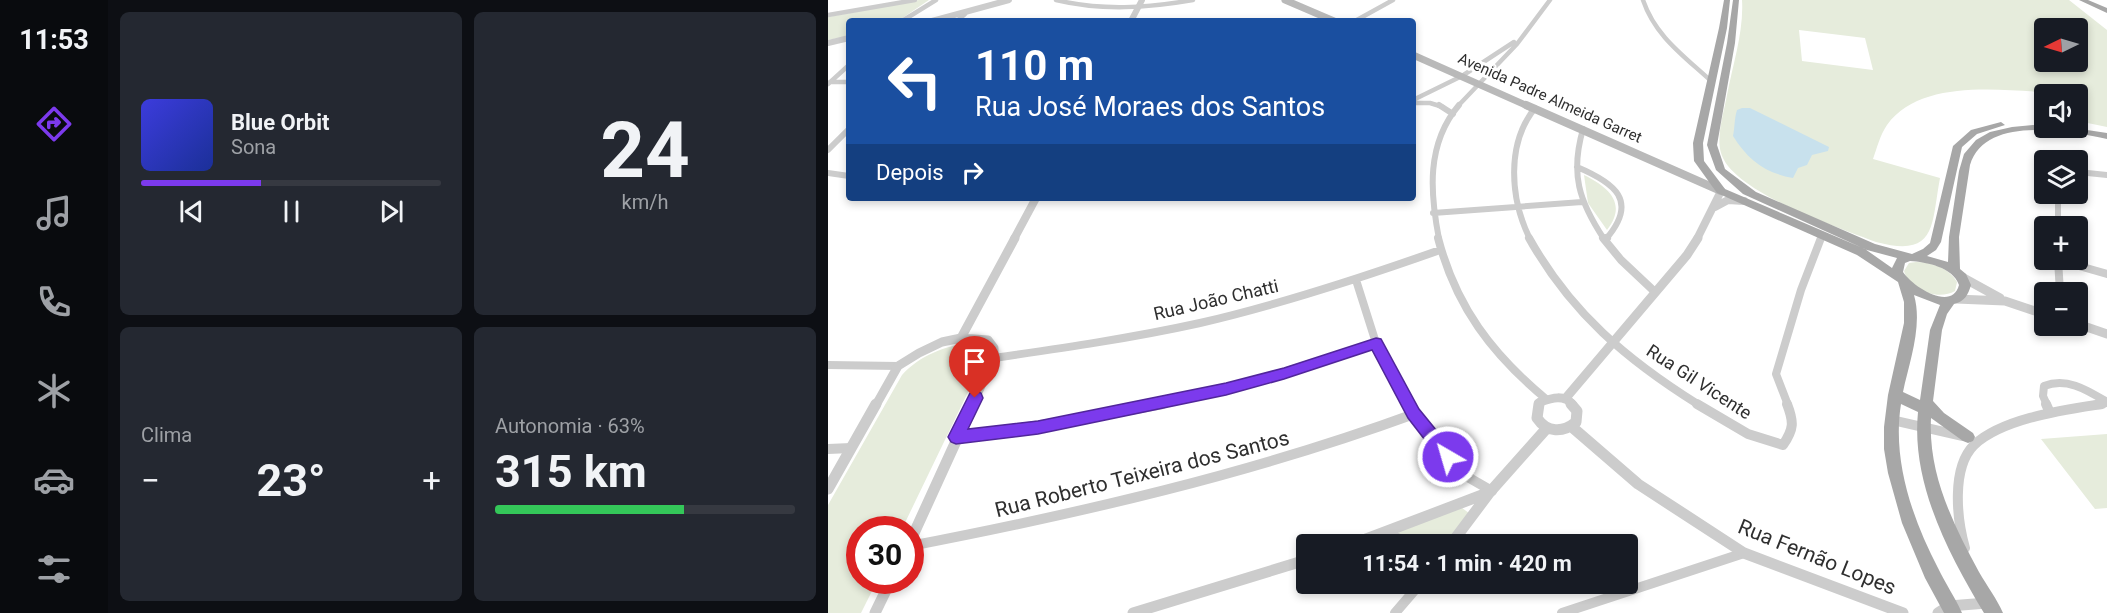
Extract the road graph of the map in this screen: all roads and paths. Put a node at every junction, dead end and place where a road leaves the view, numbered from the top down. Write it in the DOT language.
graph roads {
  1 [pos="915,0"];
  2 [pos="936,0"];
  3 [pos="1010,0"];
  4 [pos="1056,0"];
  5 [pos="1142,0"];
  6 [pos="1193,0"];
  7 [pos="1285,0"];
  8 [pos="1394,0"];
  9 [pos="1550,0"];
  10 [pos="1643,0"];
  11 [pos="1727,0"];
  12 [pos="1736,0"];
  13 [pos="2082,0"];
  14 [pos="2097,0"];
  15 [pos="2107,4"];
  16 [pos="1138,8"];
  17 [pos="2107,11"];
  18 [pos="965,14"];
  19 [pos="828,15"];
  20 [pos="908,18"];
  21 [pos="946,18"];
  22 [pos="960,18"];
  23 [pos="1133,18"];
  24 [pos="1327,18"];
  25 [pos="1361,18"];
  26 [pos="1520,38"];
  27 [pos="846,39"];
  28 [pos="828,42"];
  29 [pos="1416,56"];
  30 [pos="1492,56"];
  31 [pos="1502,59"];
  32 [pos="1480,64"];
  33 [pos="1695,66"];
  34 [pos="1715,66"];
  35 [pos="846,67"];
  36 [pos="1495,68"];
  37 [pos="1462,76"];
  38 [pos="1711,81"];
  39 [pos="846,82"];
  40 [pos="829,83"];
  41 [pos="1478,84"];
  42 [pos="1425,98"];
  43 [pos="1416,100"];
  44 [pos="1535,108"];
  45 [pos="1452,110"];
  46 [pos="2034,123"];
  47 [pos="2088,127"];
  48 [pos="1583,129"];
  49 [pos="2107,130"];
  50 [pos="846,132"];
  51 [pos="2107,136"];
  52 [pos="828,150"];
  53 [pos="1577,167"];
  54 [pos="1702,168"];
  55 [pos="1674,169"];
  56 [pos="828,172"];
  57 [pos="2088,173"];
  58 [pos="1689,174"];
  59 [pos="846,175"];
  60 [pos="2107,175"];
  61 [pos="1712,180"];
  62 [pos="1721,191"];
  63 [pos="1749,198"];
  64 [pos="1034,201"];
  65 [pos="1582,202"];
  66 [pos="1519,207"];
  67 [pos="1715,207"];
  68 [pos="1433,213"];
  69 [pos="1822,235"];
  70 [pos="1605,240"];
  71 [pos="1440,250"];
  72 [pos="1911,257"];
  73 [pos="2088,269"];
  74 [pos="1957,273"];
  75 [pos="2107,274"];
  76 [pos="1356,280"];
  77 [pos="1901,280"];
  78 [pos="1655,292"];
  79 [pos="1953,299"];
  80 [pos="2005,301"];
  81 [pos="2034,311"];
  82 [pos="2088,327"];
  83 [pos="2107,334"];
  84 [pos="961,338"];
  85 [pos="1614,342"];
  86 [pos="1376,343"];
  87 [pos="994,358"];
  88 [pos="828,365"];
  89 [pos="898,366"];
  90 [pos="1895,395"];
  91 [pos="1546,399"];
  92 [pos="1565,399"];
  93 [pos="2107,403"];
  94 [pos="1926,406"];
  95 [pos="2050,413"];
  96 [pos="1414,414"];
  97 [pos="1892,420"];
  98 [pos="1572,427"];
  99 [pos="1547,428"];
  100 [pos="1925,428"];
  101 [pos="956,437"];
  102 [pos="1975,439"];
  103 [pos="851,448"];
  104 [pos="828,449"];
  105 [pos="828,489"];
  106 [pos="1491,492"];
  107 [pos="922,516"];
  108 [pos="1384,534"];
  109 [pos="1460,534"];
  110 [pos="924,541"];
  111 [pos="1744,553"];
  112 [pos="1296,563"];
  113 [pos="1974,578"];
  114 [pos="884,594"];
  115 [pos="1411,594"];
  116 [pos="1990,608"];
  117 [pos="1947,611"];
  118 [pos="875,613"];
  119 [pos="1133,613"];
  120 [pos="1395,613"];
  121 [pos="1562,613"];
  122 [pos="1903,613"];
  1 -- 19 [label="street"];
  2 -- 20 [label="street"];
  3 -- 18 [label="street"];
  4 -- 16 [label="street"];
  5 -- 16 [label="street"];
  6 -- 16 [label="street"];
  7 -- 24 [label="main road"];
  8 -- 25 [label="street"];
  9 -- 26 [label="street"];
  10 -- 33 [label="street"];
  11 -- 34 [label="main road"];
  12 -- 63 [label="main road"];
  13 -- 17 [label="main road"];
  14 -- 15 [label="main road"];
  16 -- 23 [label="street"];
  18 -- 21 [label="street"];
  18 -- 22 [label="street"];
  26 -- 30 [label="street"];
  26 -- 31 [label="street"];
  27 -- 28 [label="street"];
  29 -- 37 [label="main road, Avenida Padre Almeida Garret"];
  30 -- 31 [label="street"];
  30 -- 32 [label="street"];
  31 -- 36 [label="street"];
  32 -- 36 [label="street"];
  32 -- 37 [label="street"];
  33 -- 34 [label="street"];
  33 -- 38 [label="street"];
  34 -- 38 [label="main road"];
  35 -- 40 [label="street"];
  36 -- 41 [label="street"];
  37 -- 41 [label="main road, Avenida Padre Almeida Garret"];
  37 -- 42 [label="street"];
  38 -- 54 [label="main road"];
  39 -- 40 [label="street"];
  41 -- 44 [label="main road, Avenida Padre Almeida Garret"];
  41 -- 45 [label="street"];
  42 -- 43 [label="street"];
  42 -- 45 [label="street"];
  44 -- 48 [label="main road, Avenida Padre Almeida Garret"];
  44 -- 66 [label="street, Rua Gil Vicente"];
  45 -- 68 [label="street"];
  46 -- 72 [label="main road"];
  47 -- 49 [label="main road"];
  48 -- 53 [label="street"];
  48 -- 55 [label="main road, Avenida Padre Almeida Garret"];
  50 -- 52 [label="street"];
  51 -- 74 [label="main road"];
  53 -- 65 [label="street"];
  53 -- 70 [label="street"];
  54 -- 58 [label="main road"];
  54 -- 61 [label="main road"];
  55 -- 58 [label="main road"];
  55 -- 62 [label="main road"];
  56 -- 59 [label="street"];
  57 -- 60 [label="street"];
  58 -- 61 [label="main road"];
  61 -- 62 [label="main road"];
  61 -- 63 [label="main road"];
  62 -- 63 [label="main road"];
  62 -- 67 [label="street"];
  63 -- 67 [label="street"];
  63 -- 69 [label="main road"];
  63 -- 72 [label="main road"];
  64 -- 84 [label="street"];
  65 -- 66 [label="street"];
  65 -- 70 [label="street"];
  66 -- 68 [label="street"];
  66 -- 85 [label="street, Rua Gil Vicente"];
  67 -- 78 [label="street"];
  68 -- 71 [label="street"];
  69 -- 77 [label="main road"];
  69 -- 85 [label="street, Rua Gil Vicente"];
  70 -- 78 [label="street"];
  71 -- 76 [label="street, Rua João Chatti"];
  71 -- 91 [label="street"];
  72 -- 74 [label="main road"];
  72 -- 77 [label="main road"];
  73 -- 75 [label="street"];
  74 -- 79 [label="main road"];
  74 -- 80 [label="street"];
  76 -- 86 [label="street"];
  76 -- 87 [label="street, Rua João Chatti"];
  77 -- 79 [label="main road"];
  77 -- 90 [label="main road"];
  78 -- 85 [label="street"];
  79 -- 80 [label="street"];
  79 -- 94 [label="main road"];
  80 -- 81 [label="street"];
  82 -- 83 [label="street"];
  84 -- 87 [label="street"];
  84 -- 89 [label="street"];
  85 -- 92 [label="street"];
  86 -- 96 [label="street"];
  86 -- 101 [label="street"];
  87 -- 101 [label="street"];
  88 -- 89 [label="street"];
  89 -- 103 [label="street"];
  90 -- 94 [label="main road"];
  90 -- 97 [label="main road"];
  91 -- 92 [label="street"];
  91 -- 99 [label="street"];
  92 -- 98 [label="street"];
  93 -- 95 [label="street"];
  93 -- 95 [label="street"];
  94 -- 100 [label="main road"];
  94 -- 102 [label="main road"];
  95 -- 102 [label="street"];
  96 -- 106 [label="street"];
  96 -- 110 [label="street, Rua Roberto Teixeira dos Santos"];
  97 -- 100 [label="street"];
  97 -- 117 [label="main road"];
  98 -- 99 [label="street"];
  98 -- 111 [label="street, Rua Fernão Lopes"];
  99 -- 106 [label="street"];
  100 -- 102 [label="street"];
  100 -- 113 [label="main road"];
  101 -- 107 [label="street"];
  102 -- 113 [label="street"];
  103 -- 104 [label="street"];
  103 -- 105 [label="street"];
  106 -- 108 [label="street"];
  106 -- 109 [label="street"];
  111 -- 121 [label="street"];
  111 -- 122 [label="street, Rua Fernão Lopes"];
  112 -- 119 [label="street"];
  113 -- 116 [label="main road"];
  114 -- 118 [label="street"];
  115 -- 120 [label="street"];
  116 -- 117 [label="street"];
}
